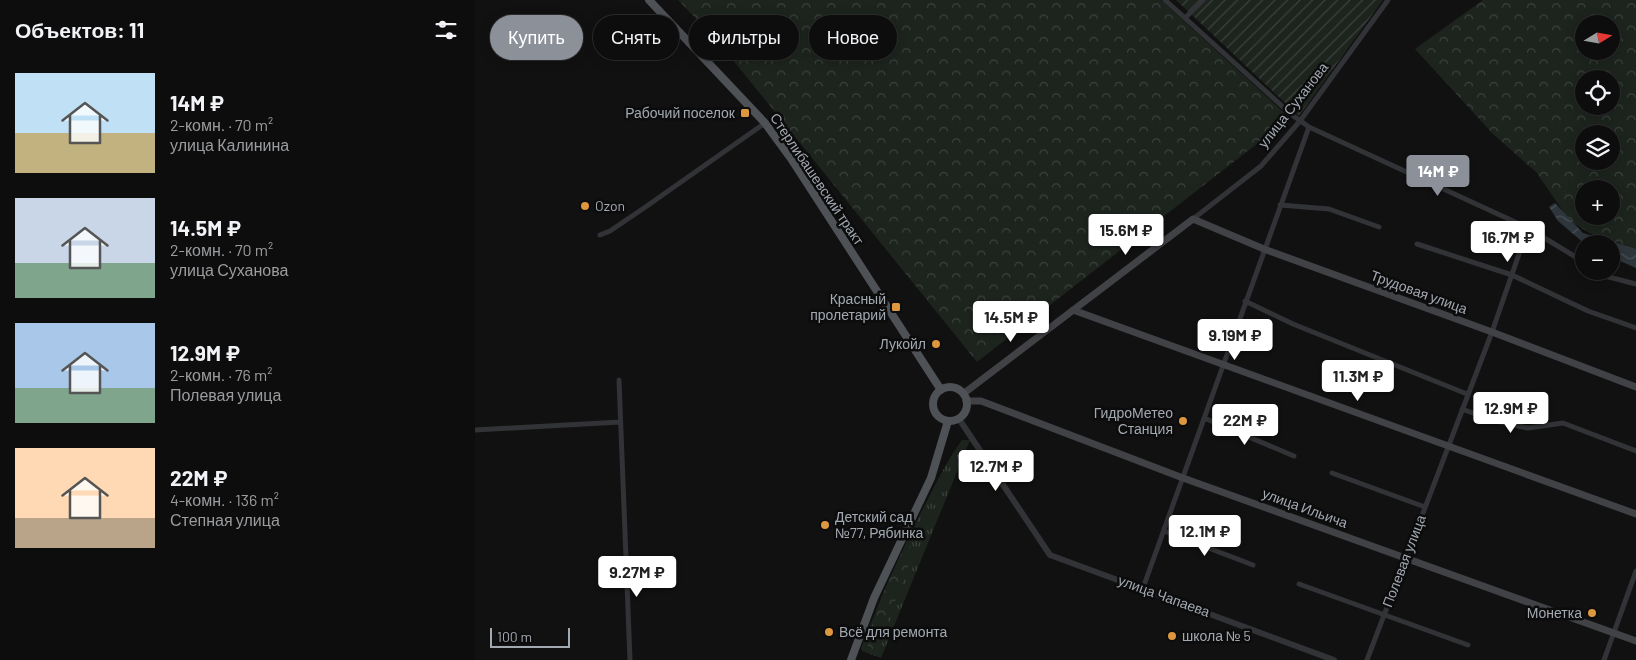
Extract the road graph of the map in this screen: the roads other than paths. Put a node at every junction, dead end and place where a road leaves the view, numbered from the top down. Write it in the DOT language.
graph roads {
  1 [pos="649,0"];
  2 [pos="1165,0"];
  3 [pos="1203,0"];
  4 [pos="1388,0"];
  5 [pos="1185,18"];
  6 [pos="1300,121"];
  7 [pos="765,123"];
  8 [pos="1309,127"];
  9 [pos="1280,205"];
  10 [pos="1193,220"];
  11 [pos="1379,227"];
  12 [pos="1528,228"];
  13 [pos="600,235"];
  14 [pos="1417,244"];
  15 [pos="1263,249"];
  16 [pos="1575,257"];
  17 [pos="1512,275"];
  18 [pos="1620,280"];
  19 [pos="1636,284"];
  20 [pos="1245,300"];
  21 [pos="1073,310"];
  22 [pos="1636,328"];
  23 [pos="1492,332"];
  24 [pos="1223,364"];
  25 [pos="619,380"];
  26 [pos="1636,387"];
  27 [pos="941,390"];
  28 [pos="1467,394"];
  29 [pos="965,397"];
  30 [pos="1462,409"];
  31 [pos="1204,418"];
  32 [pos="959,419"];
  33 [pos="948,421"];
  34 [pos="621,422"];
  35 [pos="475,430"];
  36 [pos="1447,447"];
  37 [pos="1636,451"];
  38 [pos="1294,456"];
  39 [pos="1333,473"];
  40 [pos="1183,478"];
  41 [pos="1425,507"];
  42 [pos="1636,514"];
  43 [pos="1164,531"];
  44 [pos="1406,557"];
  45 [pos="1253,565"];
  46 [pos="1636,571"];
  47 [pos="1634,582"];
  48 [pos="1299,584"];
  49 [pos="1143,588"];
  50 [pos="1384,614"];
  51 [pos="1613,632"];
  52 [pos="1636,641"];
  53 [pos="1468,645"];
  54 [pos="630,660"];
  55 [pos="851,660"];
  56 [pos="1334,660"];
  57 [pos="1367,660"];
  58 [pos="1603,660"];
  1 -- 7 [label="main road, Стерлибашевский тракт"];
  2 -- 5 [label="street"];
  3 -- 5 [label="street"];
  4 -- 6 [label="street, улица Суханова"];
  5 -- 6 [label="street"];
  6 -- 8 [label="street"];
  6 -- 10 [label="street, улица Суханова"];
  7 -- 13 [label="street"];
  7 -- 27 [label="main road, Стерлибашевский тракт"];
  8 -- 9 [label="street"];
  8 -- 12 [label="street"];
  9 -- 11 [label="street"];
  9 -- 15 [label="street"];
  10 -- 15 [label="main road, Трудовая улица"];
  10 -- 21 [label="main road, улица Суханова"];
  12 -- 16 [label="street"];
  12 -- 17 [label="street, Полевая улица"];
  14 -- 17 [label="street"];
  15 -- 20 [label="street"];
  15 -- 23 [label="main road, Трудовая улица"];
  17 -- 22 [label="street"];
  17 -- 23 [label="street, Полевая улица"];
  18 -- 19 [label="street"];
  20 -- 24 [label="street"];
  20 -- 28 [label="street"];
  21 -- 24 [label="main road"];
  21 -- 29 [label="main road, улица Суханова"];
  23 -- 26 [label="main road, Трудовая улица"];
  23 -- 28 [label="street, Полевая улица"];
  24 -- 31 [label="street"];
  24 -- 36 [label="main road"];
  25 -- 34 [label="street"];
  27 -- 29 [label="main road"];
  27 -- 33 [label="main road"];
  28 -- 30 [label="street, Полевая улица"];
  29 -- 32 [label="main road"];
  29 -- 40 [label="main road, улица Ильича"];
  30 -- 36 [label="street, Полевая улица"];
  30 -- 37 [label="street"];
  31 -- 38 [label="street"];
  31 -- 40 [label="street"];
  32 -- 33 [label="main road"];
  32 -- 49 [label="street, улица Чапаева"];
  33 -- 55 [label="main road"];
  34 -- 35 [label="street"];
  34 -- 54 [label="street"];
  36 -- 41 [label="street, Полевая улица"];
  36 -- 42 [label="main road"];
  39 -- 41 [label="street, Полевая улица"];
  40 -- 43 [label="street"];
  40 -- 44 [label="main road, улица Ильича"];
  41 -- 44 [label="street, Полевая улица"];
  43 -- 45 [label="street"];
  43 -- 49 [label="street"];
  44 -- 50 [label="street, Полевая улица"];
  44 -- 51 [label="main road, улица Ильича"];
  46 -- 47 [label="street"];
  47 -- 51 [label="street"];
  48 -- 50 [label="street, Полевая улица"];
  49 -- 56 [label="street, улица Чапаева"];
  50 -- 53 [label="street, Полевая улица"];
  50 -- 57 [label="street, Полевая улица"];
  51 -- 52 [label="main road, улица Ильича"];
  51 -- 58 [label="street"];
}
